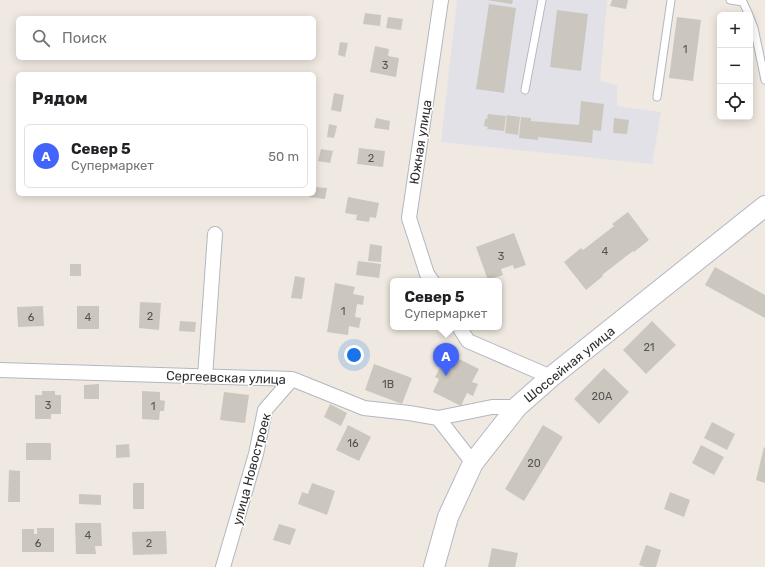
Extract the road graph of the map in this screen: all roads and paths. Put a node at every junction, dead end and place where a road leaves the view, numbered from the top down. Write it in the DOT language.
graph roads {
  1 [pos="441,0"];
  2 [pos="542,0"];
  3 [pos="671,0"];
  4 [pos="730,0"];
  5 [pos="748,12"];
  6 [pos="753,26"];
  7 [pos="765,80"];
  8 [pos="525,90"];
  9 [pos="657,98"];
  10 [pos="764,206"];
  11 [pos="215,234"];
  12 [pos="430,278"];
  13 [pos="462,330"];
  14 [pos="0,370"];
  15 [pos="205,377"];
  16 [pos="551,377"];
  17 [pos="292,379"];
  18 [pos="517,407"];
  19 [pos="438,418"];
  20 [pos="473,463"];
  21 [pos="223,567"];
  22 [pos="434,567"];
  1 -- 12 [label="street, Южная улица"];
  2 -- 8 [label="lane"];
  3 -- 9 [label="lane"];
  4 -- 5 [label="lane"];
  6 -- 7 [label="lane"];
  10 -- 16 [label="main road, Шоссейная улица"];
  11 -- 15 [label="street"];
  13 -- 16 [label="street"];
  14 -- 15 [label="street, Сергеевская улица"];
  15 -- 17 [label="street, Сергеевская улица"];
  16 -- 18 [label="main road, Шоссейная улица"];
  17 -- 19 [label="street, Сергеевская улица"];
  17 -- 21 [label="street, улица Новостроек"];
  18 -- 19 [label="street"];
  18 -- 20 [label="main road, Шоссейная улица"];
  19 -- 20 [label="street"];
  20 -- 22 [label="main road, Шоссейная улица"];
}
